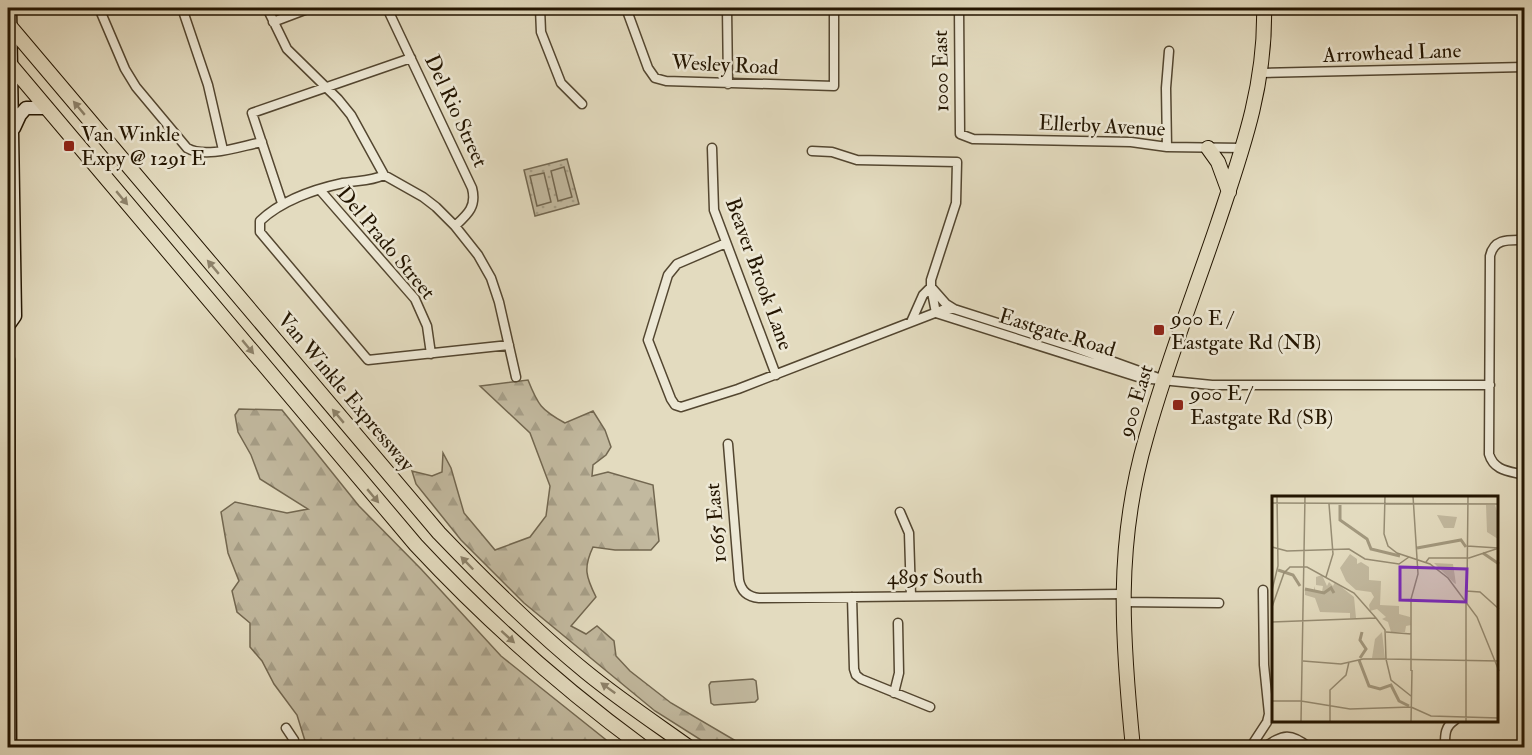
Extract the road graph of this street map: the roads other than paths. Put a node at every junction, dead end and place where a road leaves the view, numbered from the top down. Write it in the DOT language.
graph roads {
  1 [pos="10,8"];
  2 [pos="99,8"];
  3 [pos="182,8"];
  4 [pos="267,8"];
  5 [pos="310,8"];
  6 [pos="387,8"];
  7 [pos="540,8"];
  8 [pos="626,8"];
  9 [pos="727,8"];
  10 [pos="834,8"];
  11 [pos="959,8"];
  12 [pos="1264,8"];
  13 [pos="273,22"];
  14 [pos="9,26"];
  15 [pos="1169,51"];
  16 [pos="411,58"];
  17 [pos="10,64"];
  18 [pos="1524,67"];
  19 [pos="1260,73"];
  20 [pos="728,84"];
  21 [pos="325,87"];
  22 [pos="582,104"];
  23 [pos="46,108"];
  24 [pos="12,132"];
  25 [pos="960,134"];
  26 [pos="262,142"];
  27 [pos="1167,147"];
  28 [pos="712,148"];
  29 [pos="1208,148"];
  30 [pos="1243,148"];
  31 [pos="223,150"];
  32 [pos="812,151"];
  33 [pos="384,175"];
  34 [pos="320,190"];
  35 [pos="1229,192"];
  36 [pos="282,203"];
  37 [pos="455,226"];
  38 [pos="1524,240"];
  39 [pos="726,243"];
  40 [pos="931,287"];
  41 [pos="954,309"];
  42 [pos="936,313"];
  43 [pos="911,322"];
  44 [pos="8,326"];
  45 [pos="508,345"];
  46 [pos="431,354"];
  47 [pos="8,358"];
  48 [pos="776,375"];
  49 [pos="516,377"];
  50 [pos="1164,380"];
  51 [pos="1490,385"];
  52 [pos="728,444"];
  53 [pos="1524,475"];
  54 [pos="900,512"];
  55 [pos="9,559"];
  56 [pos="1263,590"];
  57 [pos="748,596"];
  58 [pos="911,596"];
  59 [pos="852,597"];
  60 [pos="1122,598"];
  61 [pos="1219,603"];
  62 [pos="898,623"];
  63 [pos="894,693"];
  64 [pos="930,707"];
  65 [pos="1452,722"];
  66 [pos="286,728"];
  67 [pos="10,747"];
  68 [pos="296,747"];
  69 [pos="644,747"];
  70 [pos="690,747"];
  71 [pos="1132,747"];
  72 [pos="1250,747"];
  73 [pos="1263,747"];
  74 [pos="1310,747"];
  75 [pos="1445,747"];
  1 -- 14 [label="main road"];
  2 -- 31 [label="street"];
  3 -- 31 [label="street"];
  4 -- 13 [label="street"];
  5 -- 13 [label="street"];
  6 -- 16 [label="street, Del Rio Street"];
  7 -- 22 [label="street"];
  8 -- 20 [label="street, Wesley Road"];
  9 -- 20 [label="street"];
  10 -- 20 [label="street, Wesley Road"];
  11 -- 25 [label="street, 1000 East"];
  12 -- 19 [label="main road, 900 East"];
  13 -- 21 [label="street"];
  14 -- 17 [label="main road"];
  70 -- 14 [label="main road, Van Winkle Expressway, one-way"];
  15 -- 27 [label="street"];
  16 -- 21 [label="street"];
  16 -- 37 [label="street, Del Rio Street"];
  17 -- 23 [label="main road"];
  17 -- 24 [label="main road"];
  18 -- 19 [label="street, Arrowhead Lane"];
  19 -- 30 [label="main road, 900 East"];
  21 -- 26 [label="street"];
  21 -- 33 [label="street"];
  23 -- 24 [label="main road"];
  23 -- 69 [label="main road, one-way"];
  24 -- 44 [label="main road"];
  25 -- 27 [label="street, Ellerby Avenue"];
  26 -- 31 [label="street"];
  26 -- 36 [label="street"];
  27 -- 29 [label="street, Ellerby Avenue"];
  28 -- 39 [label="street, Beaver Brook Lane"];
  29 -- 30 [label="street, Ellerby Avenue"];
  29 -- 35 [label="main road"];
  30 -- 35 [label="main road, 900 East"];
  32 -- 40 [label="street"];
  33 -- 34 [label="street"];
  33 -- 37 [label="street"];
  34 -- 36 [label="street"];
  34 -- 46 [label="street, Del Prado Street"];
  35 -- 50 [label="main road, 900 East"];
  36 -- 46 [label="street"];
  37 -- 45 [label="street"];
  38 -- 51 [label="street"];
  39 -- 48 [label="street, Beaver Brook Lane"];
  39 -- 48 [label="street"];
  40 -- 41 [label="street, Eastgate Road"];
  40 -- 42 [label="street"];
  40 -- 43 [label="street"];
  41 -- 42 [label="street"];
  41 -- 50 [label="street, Eastgate Road"];
  42 -- 43 [label="street"];
  42 -- 50 [label="street, Eastgate Road"];
  43 -- 48 [label="street"];
  45 -- 46 [label="street"];
  45 -- 49 [label="street"];
  47 -- 55 [label="main road"];
  50 -- 51 [label="street"];
  50 -- 60 [label="main road, 900 East"];
  51 -- 53 [label="street"];
  52 -- 57 [label="street, 1065 East"];
  54 -- 58 [label="street"];
  55 -- 67 [label="main road"];
  56 -- 72 [label="street"];
  57 -- 59 [label="street, 4895 South"];
  58 -- 59 [label="street, 4895 South"];
  58 -- 60 [label="street, 4895 South"];
  59 -- 63 [label="street"];
  60 -- 61 [label="street, 4895 South"];
  60 -- 71 [label="main road, 900 East"];
  62 -- 63 [label="street"];
  63 -- 64 [label="street"];
  65 -- 75 [label="street"];
  66 -- 68 [label="street"];
  73 -- 74 [label="street"];
}
